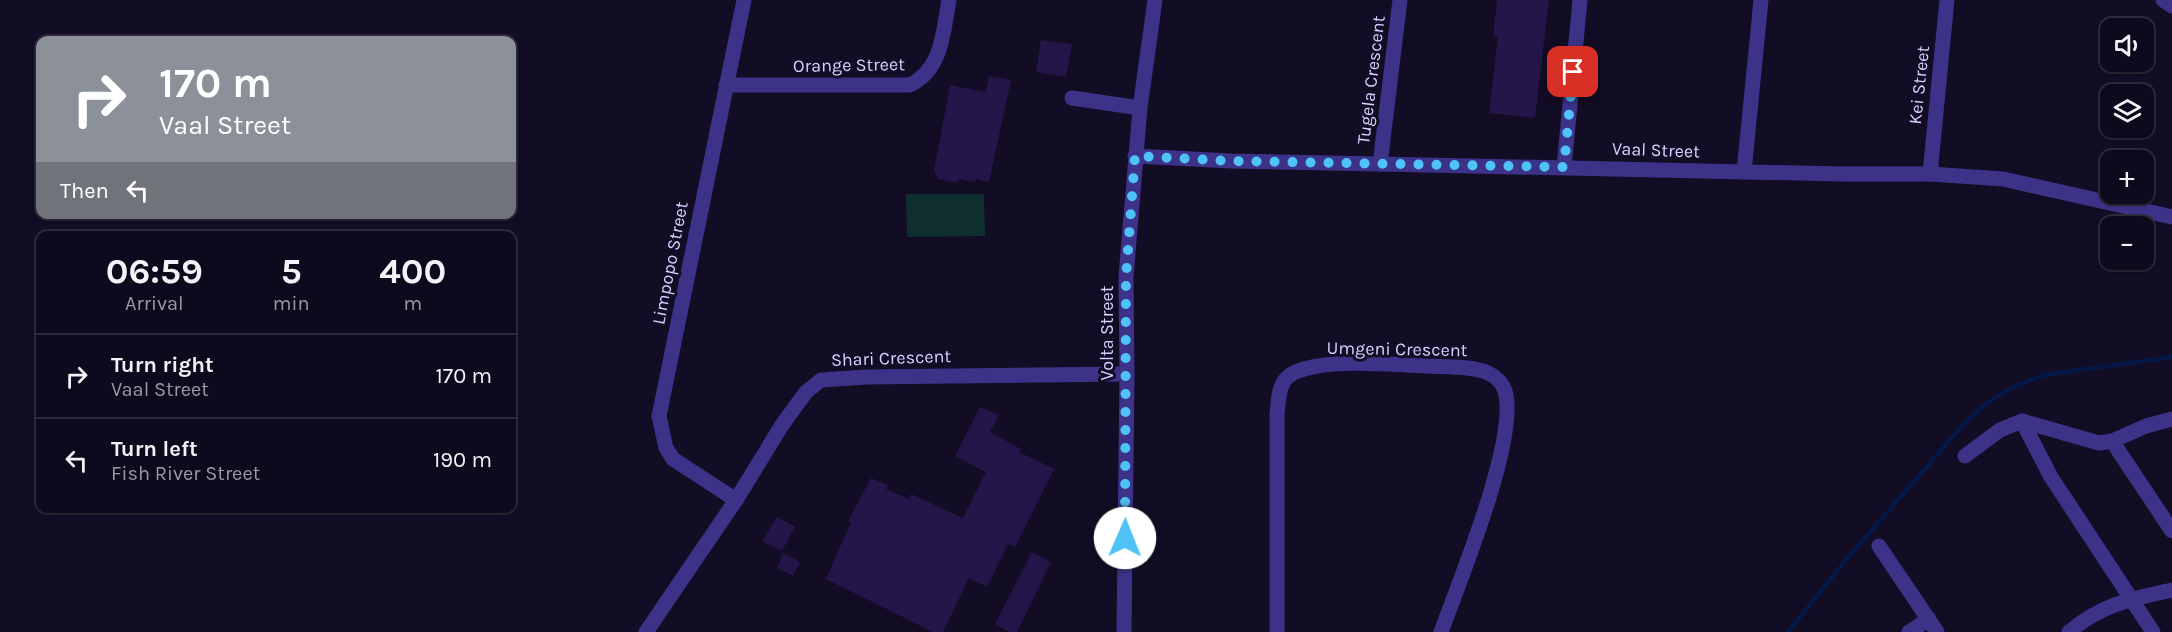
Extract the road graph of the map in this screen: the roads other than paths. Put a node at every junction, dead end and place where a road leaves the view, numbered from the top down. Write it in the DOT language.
graph roads {
  1 [pos="744,0"];
  2 [pos="949,0"];
  3 [pos="1155,0"];
  4 [pos="1400,0"];
  5 [pos="1580,0"];
  6 [pos="1761,0"];
  7 [pos="1947,0"];
  8 [pos="2163,0"];
  9 [pos="2172,6"];
  10 [pos="726,85"];
  11 [pos="1071,98"];
  12 [pos="1140,108"];
  13 [pos="1135,156"];
  14 [pos="1380,164"];
  15 [pos="1564,167"];
  16 [pos="1744,172"];
  17 [pos="1930,174"];
  18 [pos="2172,217"];
  19 [pos="1127,374"];
  20 [pos="2022,421"];
  21 [pos="2170,425"];
  22 [pos="2112,441"];
  23 [pos="1965,456"];
  24 [pos="736,500"];
  25 [pos="2172,531"];
  26 [pos="1879,546"];
  27 [pos="2172,590"];
  28 [pos="2131,598"];
  29 [pos="1933,626"];
  30 [pos="646,632"];
  31 [pos="1124,632"];
  32 [pos="1277,632"];
  33 [pos="1441,632"];
  34 [pos="1909,632"];
  35 [pos="2069,632"];
  36 [pos="2153,632"];
  1 -- 10 [label="street, Limpopo Street"];
  2 -- 10 [label="street, Orange Street"];
  3 -- 12 [label="street, Volta Street"];
  4 -- 14 [label="street, Tugela Crescent"];
  5 -- 15 [label="street"];
  6 -- 16 [label="street"];
  7 -- 17 [label="street, Kei Street"];
  8 -- 9 [label="street"];
  10 -- 24 [label="street, Limpopo Street"];
  11 -- 12 [label="street"];
  12 -- 13 [label="street, Volta Street"];
  13 -- 14 [label="street, Vaal Street"];
  13 -- 19 [label="street, Volta Street"];
  14 -- 15 [label="street, Vaal Street"];
  15 -- 16 [label="street, Vaal Street"];
  16 -- 17 [label="street, Vaal Street"];
  17 -- 18 [label="street, Vaal Street"];
  19 -- 24 [label="street, Shari Crescent"];
  19 -- 31 [label="street, Volta Street"];
  20 -- 22 [label="street"];
  20 -- 23 [label="street"];
  20 -- 28 [label="street"];
  21 -- 22 [label="street"];
  22 -- 25 [label="street"];
  24 -- 30 [label="street, Shari Crescent"];
  26 -- 29 [label="street"];
  27 -- 28 [label="street"];
  28 -- 35 [label="street"];
  28 -- 36 [label="street"];
  29 -- 34 [label="street"];
  32 -- 33 [label="street, Umgeni Crescent"];
}
